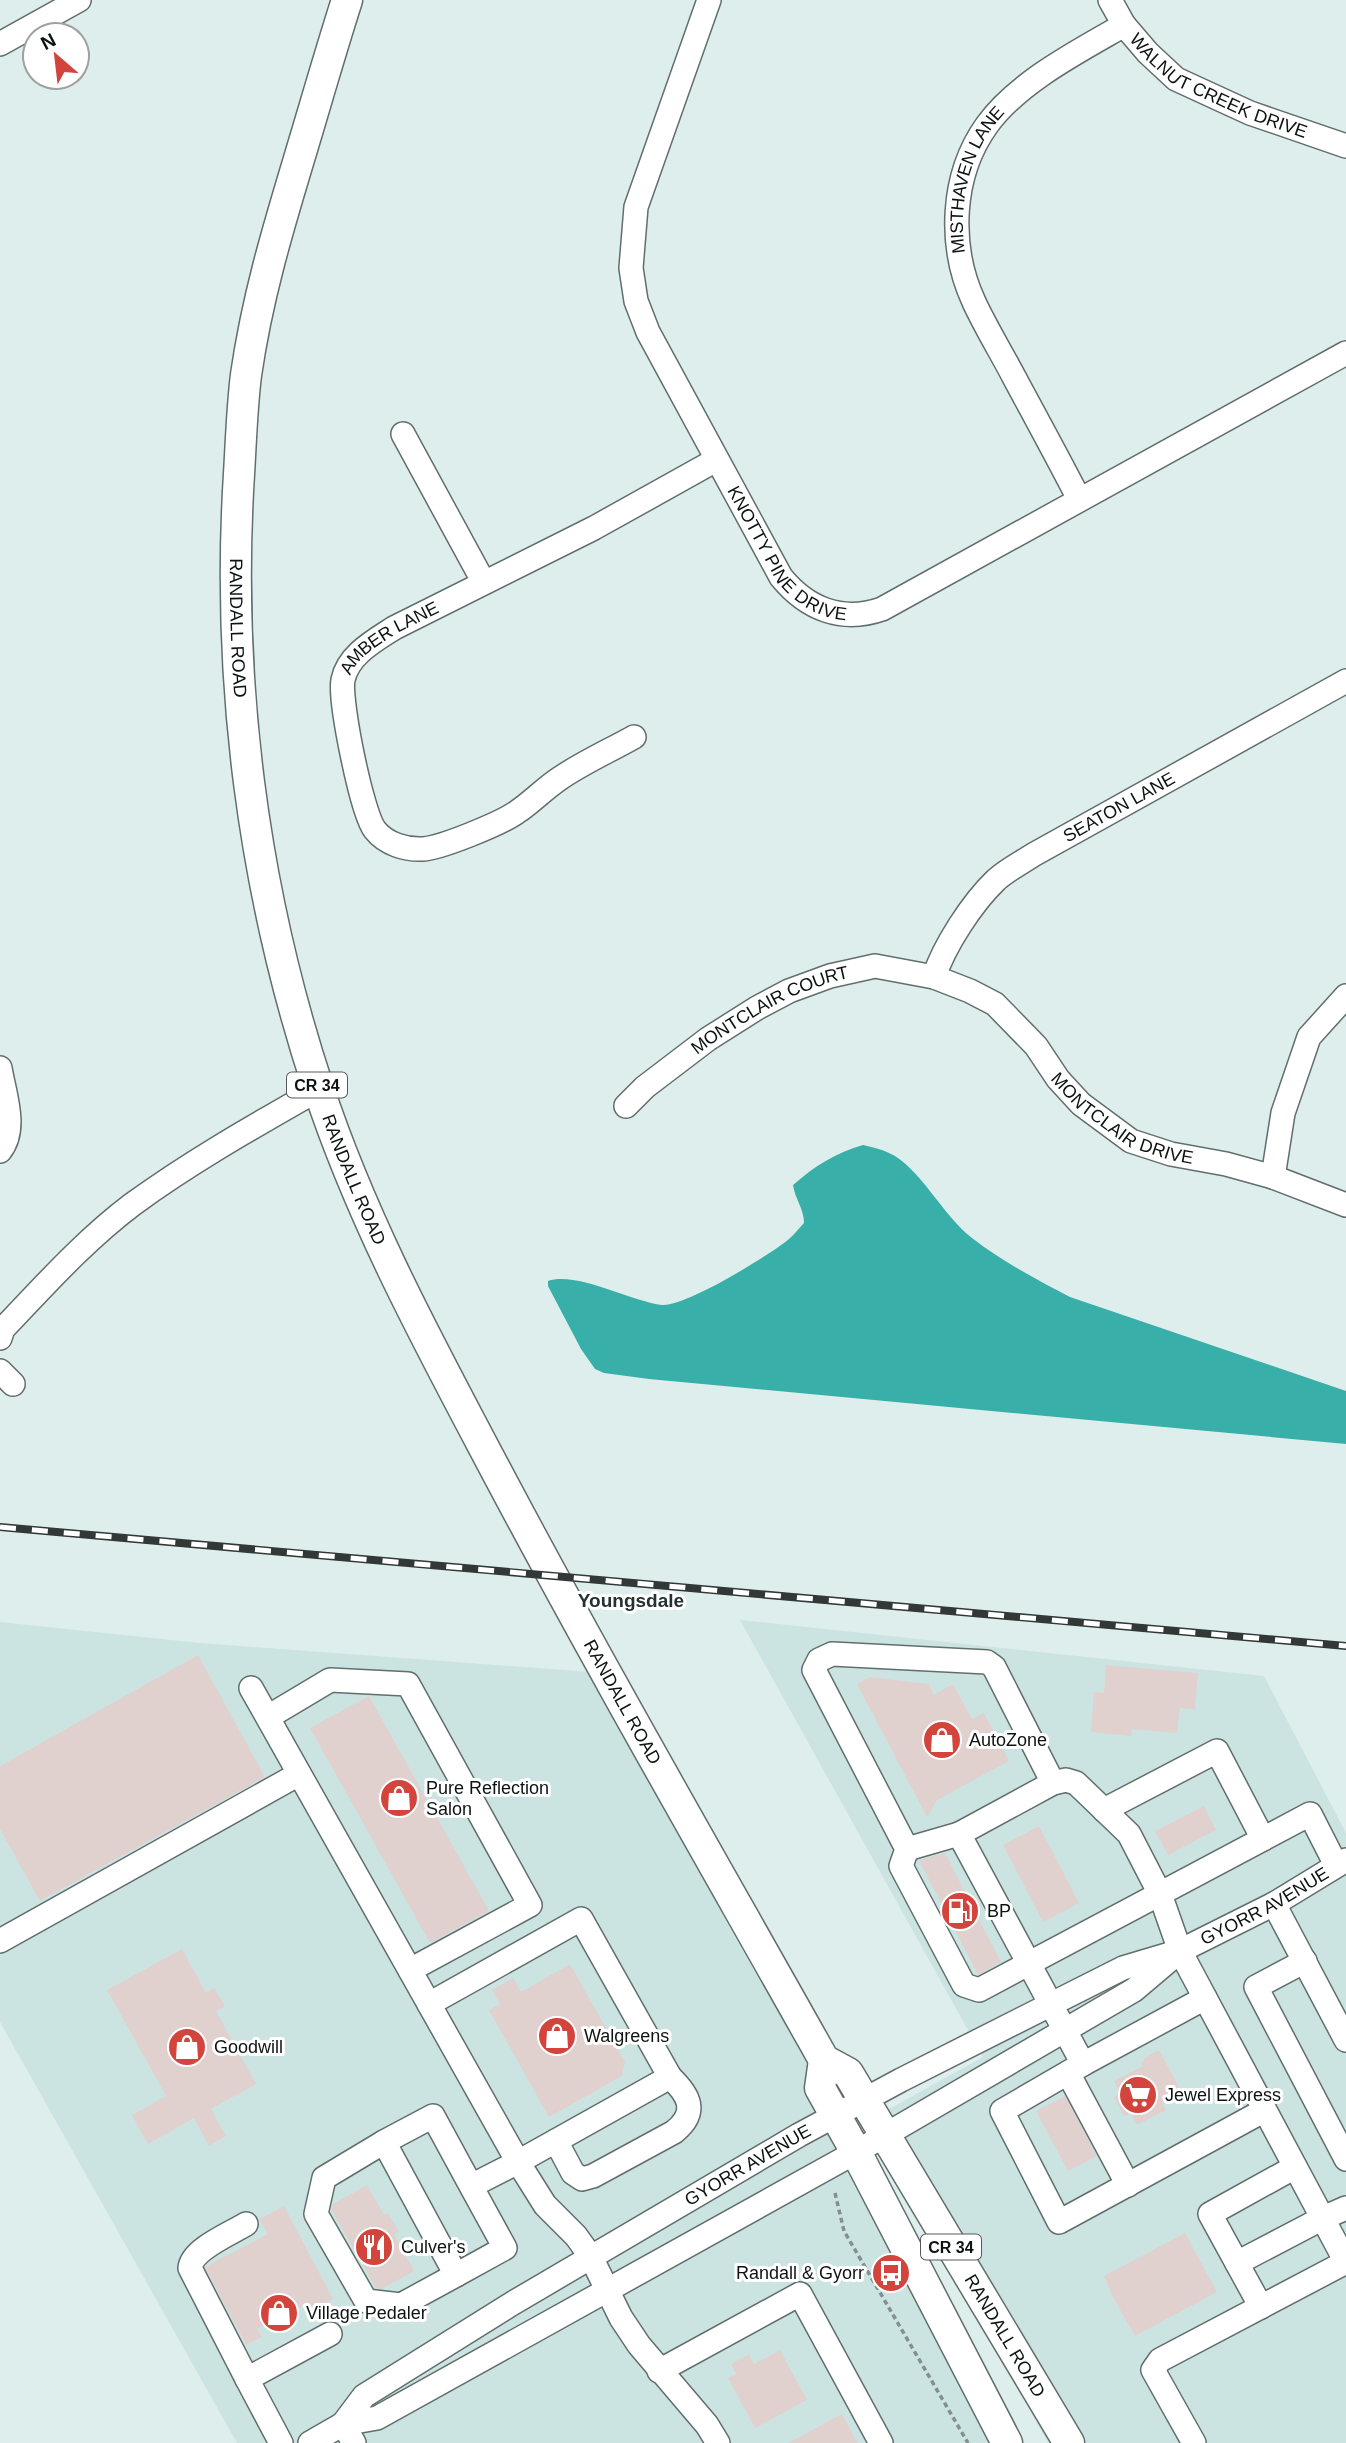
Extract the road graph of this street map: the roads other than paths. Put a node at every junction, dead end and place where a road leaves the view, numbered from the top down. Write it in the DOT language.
graph roads {
  1 [pos="79,0"];
  2 [pos="347,0"];
  3 [pos="709,0"];
  4 [pos="1110,0"];
  5 [pos="1124,26"];
  6 [pos="0,44"];
  7 [pos="1346,146"];
  8 [pos="1346,353"];
  9 [pos="403,434"];
  10 [pos="716,460"];
  11 [pos="1079,499"];
  12 [pos="484,582"];
  13 [pos="1346,681"];
  14 [pos="634,737"];
  15 [pos="934,977"];
  16 [pos="1346,996"];
  17 [pos="0,1068"];
  18 [pos="318,1089"];
  19 [pos="626,1106"];
  20 [pos="0,1151"];
  21 [pos="1273,1177"];
  22 [pos="1346,1205"];
  23 [pos="0,1338"];
  24 [pos="251,1688"];
  25 [pos="268,1717"];
  26 [pos="299,1774"];
  27 [pos="1053,1783"];
  28 [pos="1104,1810"];
  29 [pos="958,1834"];
  30 [pos="1263,1839"];
  31 [pos="907,1849"];
  32 [pos="1341,1862"];
  33 [pos="1160,1894"];
  34 [pos="1274,1904"];
  35 [pos="0,1941"];
  36 [pos="1180,1951"];
  37 [pos="1305,1961"];
  38 [pos="1028,1965"];
  39 [pos="410,1970"];
  40 [pos="1205,1998"];
  41 [pos="429,2004"];
  42 [pos="1050,2004"];
  43 [pos="1065,2030"];
  44 [pos="1346,2040"];
  45 [pos="824,2060"];
  46 [pos="1075,2069"];
  47 [pos="670,2077"];
  48 [pos="865,2099"];
  49 [pos="1265,2110"];
  50 [pos="836,2116"];
  51 [pos="885,2134"];
  52 [pos="556,2141"];
  53 [pos="384,2143"];
  54 [pos="856,2152"];
  55 [pos="1346,2159"];
  56 [pos="518,2162"];
  57 [pos="1296,2167"];
  58 [pos="1128,2185"];
  59 [pos="471,2186"];
  60 [pos="1346,2208"];
  61 [pos="1323,2218"];
  62 [pos="246,2224"];
  63 [pos="591,2257"];
  64 [pos="1237,2263"];
  65 [pos="456,2275"];
  66 [pos="608,2289"];
  67 [pos="1261,2307"];
  68 [pos="330,2334"];
  69 [pos="659,2371"];
  70 [pos="247,2379"];
  71 [pos="349,2433"];
  72 [pos="281,2443"];
  73 [pos="310,2443"];
  74 [pos="718,2443"];
  75 [pos="881,2443"];
  76 [pos="1007,2443"];
  77 [pos="1069,2443"];
  78 [pos="1194,2443"];
  1 -- 6 [label="street"];
  2 -- 18 [label="main road, RANDALL ROAD / CR 34"];
  3 -- 10 [label="street, KNOTTY PINE DRIVE"];
  4 -- 5 [label="street, WALNUT CREEK DRIVE"];
  5 -- 7 [label="street, WALNUT CREEK DRIVE"];
  5 -- 11 [label="street, MISTHAVEN LANE"];
  8 -- 11 [label="street, KNOTTY PINE DRIVE"];
  9 -- 12 [label="street"];
  10 -- 11 [label="street, KNOTTY PINE DRIVE"];
  10 -- 12 [label="street, AMBER LANE"];
  12 -- 14 [label="street, AMBER LANE"];
  13 -- 15 [label="street, SEATON LANE"];
  15 -- 19 [label="street, MONTCLAIR COURT"];
  15 -- 21 [label="street, MONTCLAIR DRIVE"];
  16 -- 21 [label="street"];
  17 -- 20 [label="street"];
  18 -- 23 [label="street"];
  18 -- 45 [label="main road, RANDALL ROAD / CR 34"];
  21 -- 22 [label="street, MONTCLAIR DRIVE"];
  24 -- 25 [label="street"];
  25 -- 26 [label="street"];
  25 -- 39 [label="street"];
  26 -- 35 [label="street"];
  26 -- 39 [label="street"];
  27 -- 28 [label="street"];
  27 -- 29 [label="street"];
  27 -- 31 [label="street"];
  28 -- 30 [label="street"];
  28 -- 33 [label="street"];
  29 -- 31 [label="street"];
  29 -- 38 [label="street"];
  30 -- 32 [label="street"];
  30 -- 33 [label="street"];
  31 -- 38 [label="street"];
  32 -- 34 [label="street, GYORR AVENUE"];
  33 -- 36 [label="street"];
  33 -- 38 [label="street"];
  34 -- 36 [label="street, GYORR AVENUE"];
  34 -- 37 [label="street"];
  36 -- 40 [label="street"];
  36 -- 42 [label="street, GYORR AVENUE"];
  36 -- 43 [label="street, GYORR AVENUE"];
  37 -- 44 [label="street"];
  37 -- 55 [label="street"];
  38 -- 42 [label="street"];
  39 -- 41 [label="street"];
  40 -- 46 [label="street"];
  40 -- 49 [label="street"];
  41 -- 47 [label="street"];
  41 -- 56 [label="street"];
  42 -- 43 [label="street"];
  42 -- 48 [label="street, GYORR AVENUE"];
  43 -- 46 [label="street"];
  43 -- 51 [label="street, GYORR AVENUE"];
  45 -- 48 [label="main road, RANDALL ROAD / CR 34"];
  45 -- 50 [label="main road, CR 34"];
  46 -- 58 [label="street"];
  46 -- 58 [label="street"];
  47 -- 52 [label="street"];
  47 -- 52 [label="street"];
  48 -- 50 [label="street, GYORR AVENUE"];
  48 -- 51 [label="main road, RANDALL ROAD / CR 34"];
  49 -- 57 [label="street"];
  49 -- 58 [label="street"];
  50 -- 54 [label="main road, CR 34"];
  50 -- 63 [label="street, GYORR AVENUE"];
  51 -- 54 [label="street, GYORR AVENUE"];
  51 -- 77 [label="main road, RANDALL ROAD / CR 34"];
  52 -- 56 [label="street"];
  53 -- 59 [label="street"];
  53 -- 65 [label="street"];
  53 -- 65 [label="street"];
  54 -- 66 [label="street, GYORR AVENUE"];
  54 -- 76 [label="main road, CR 34"];
  56 -- 59 [label="street"];
  56 -- 63 [label="street"];
  57 -- 61 [label="street"];
  57 -- 64 [label="street"];
  59 -- 65 [label="street"];
  60 -- 61 [label="street"];
  61 -- 64 [label="street"];
  61 -- 67 [label="street"];
  62 -- 70 [label="street"];
  63 -- 66 [label="street"];
  63 -- 71 [label="street, GYORR AVENUE"];
  64 -- 67 [label="street"];
  66 -- 69 [label="street"];
  66 -- 71 [label="street, GYORR AVENUE"];
  67 -- 78 [label="street"];
  68 -- 70 [label="street"];
  69 -- 74 [label="street"];
  69 -- 75 [label="street"];
  70 -- 72 [label="street"];
  71 -- 73 [label="street, GYORR AVENUE"];
}
